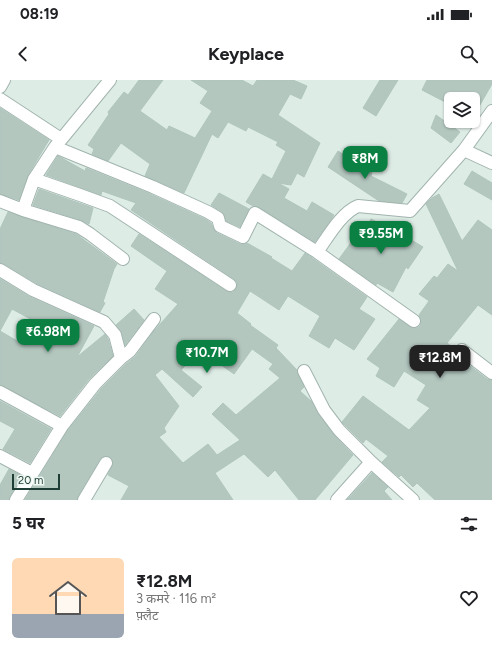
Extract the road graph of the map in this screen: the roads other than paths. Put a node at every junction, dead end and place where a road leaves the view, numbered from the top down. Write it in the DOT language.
graph roads {
  1 [pos="4,80"];
  2 [pos="110,80"];
  3 [pos="0,86"];
  4 [pos="0,99"];
  5 [pos="492,111"];
  6 [pos="58,143"];
  7 [pos="464,150"];
  8 [pos="492,163"];
  9 [pos="34,179"];
  10 [pos="0,201"];
  11 [pos="23,210"];
  12 [pos="317,252"];
  13 [pos="123,259"];
  14 [pos="0,270"];
  15 [pos="230,284"];
  16 [pos="154,319"];
  17 [pos="414,321"];
  18 [pos="462,350"];
  19 [pos="120,358"];
  20 [pos="304,371"];
  21 [pos="492,373"];
  22 [pos="0,392"];
  23 [pos="62,426"];
  24 [pos="0,456"];
  25 [pos="371,462"];
  26 [pos="106,463"];
  27 [pos="32,473"];
  28 [pos="16,500"];
  29 [pos="84,500"];
  30 [pos="337,500"];
  31 [pos="413,500"];
  1 -- 3 [label="street"];
  2 -- 6 [label="street"];
  4 -- 6 [label="street"];
  5 -- 7 [label="street"];
  6 -- 9 [label="street"];
  6 -- 12 [label="street"];
  7 -- 8 [label="street"];
  7 -- 12 [label="street"];
  9 -- 11 [label="street"];
  9 -- 15 [label="street"];
  10 -- 11 [label="street"];
  11 -- 13 [label="street"];
  12 -- 17 [label="street"];
  14 -- 19 [label="street"];
  16 -- 19 [label="street"];
  18 -- 21 [label="street"];
  19 -- 23 [label="street"];
  20 -- 25 [label="street"];
  22 -- 23 [label="street"];
  23 -- 27 [label="street"];
  24 -- 27 [label="street"];
  25 -- 30 [label="street"];
  25 -- 31 [label="street"];
  26 -- 29 [label="street"];
  27 -- 28 [label="street"];
}
